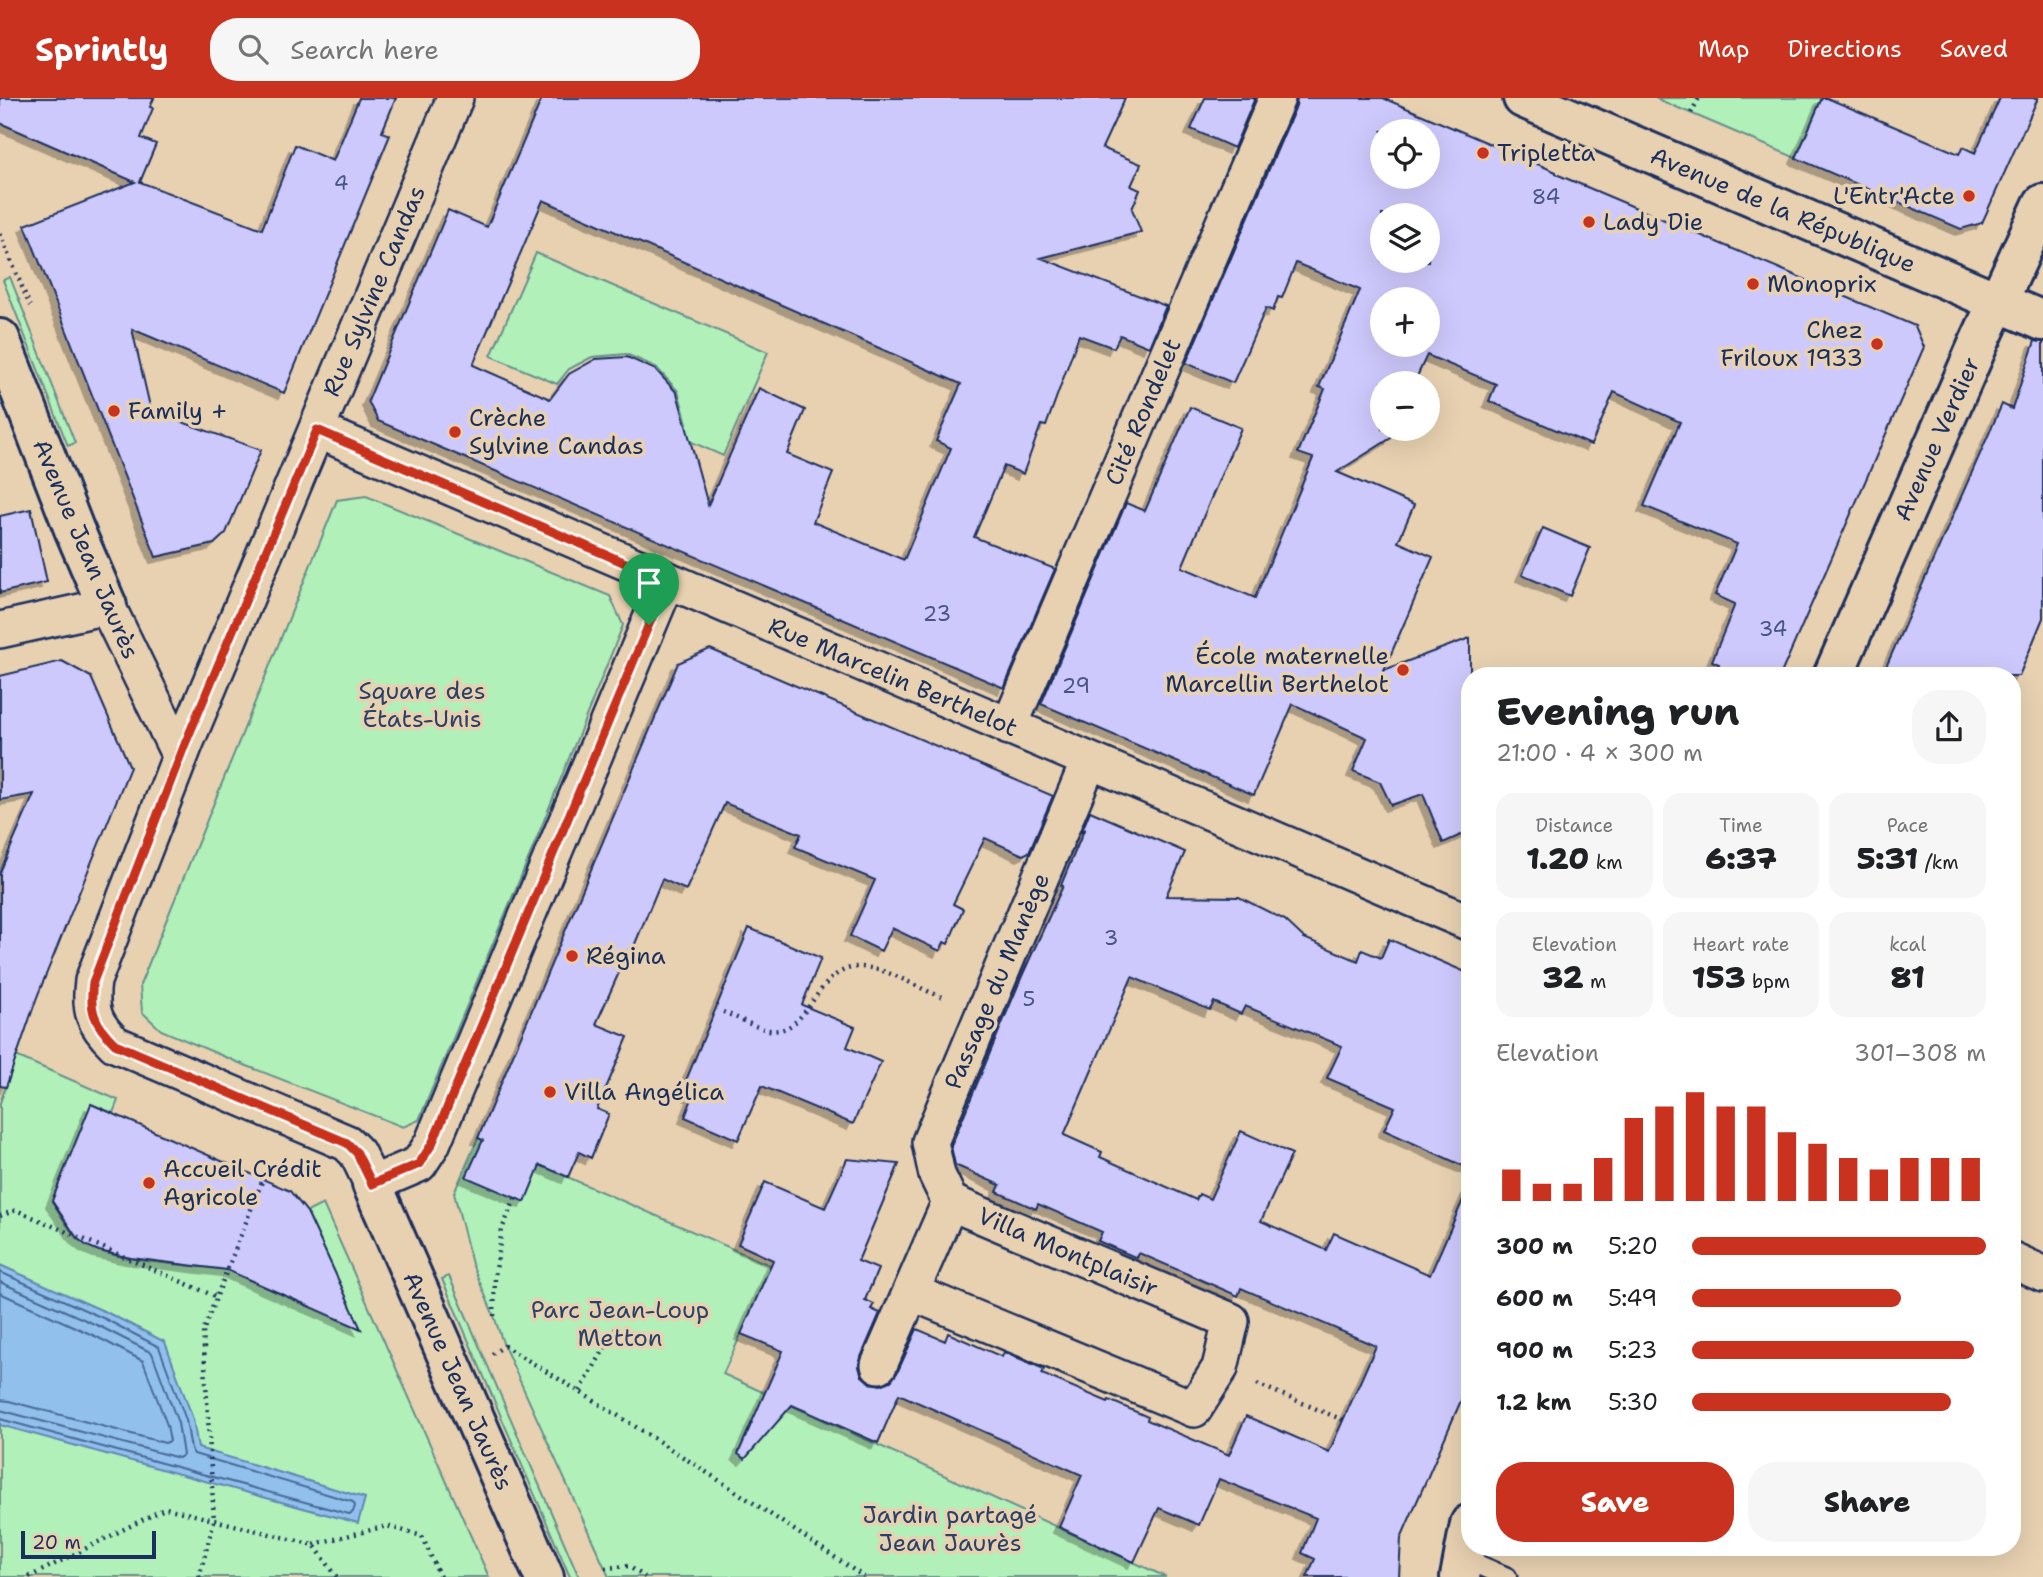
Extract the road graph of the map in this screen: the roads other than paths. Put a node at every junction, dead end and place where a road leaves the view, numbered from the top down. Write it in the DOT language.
graph roads {
  1 [pos="455,98"];
  2 [pos="1277,98"];
  3 [pos="1523,98"];
  4 [pos="2043,204"];
  5 [pos="1997,302"];
  6 [pos="2043,321"];
  7 [pos="0,339"];
  8 [pos="317,430"];
  9 [pos="667,581"];
  10 [pos="107,606"];
  11 [pos="0,630"];
  12 [pos="1837,667"];
  13 [pos="1009,727"];
  14 [pos="180,756"];
  15 [pos="1089,761"];
  16 [pos="1461,919"];
  17 [pos="372,1184"];
  18 [pos="950,1202"];
  19 [pos="2021,1264"];
  20 [pos="2043,1274"];
  21 [pos="911,1292"];
  22 [pos="879,1365"];
  23 [pos="1469,1556"];
  24 [pos="544,1577"];
  25 [pos="1507,1577"];
  1 -- 8 [label="street, Rue Sylvine Candas"];
  2 -- 13 [label="street, Cité Rondelet"];
  3 -- 5 [label="main road, Avenue de la République"];
  4 -- 5 [label="main road, Avenue Verdier"];
  5 -- 6 [label="main road, Avenue de la République"];
  5 -- 12 [label="main road, Avenue Verdier"];
  7 -- 10 [label="main road, Avenue Jean Jaurès"];
  8 -- 9 [label="street, Rue Marcelin Berthelot"];
  8 -- 14 [label="street, Rue Sylvine Candas"];
  9 -- 13 [label="street, Rue Marcelin Berthelot"];
  9 -- 17 [label="street"];
  10 -- 11 [label="street"];
  10 -- 14 [label="street, Avenue Jean Jaurès"];
  13 -- 15 [label="street, Rue Marcelin Berthelot"];
  14 -- 17 [label="street, Rue Sylvine Candas"];
  15 -- 16 [label="street, Rue Marcelin Berthelot"];
  15 -- 18 [label="street, Passage du Manège"];
  17 -- 24 [label="main road, Avenue Jean Jaurès"];
  18 -- 21 [label="street, Villa Montplaisir"];
  18 -- 21 [label="street, Villa Montplaisir"];
  19 -- 20 [label="street"];
  21 -- 22 [label="street, Villa Montplaisir"];
  23 -- 25 [label="lane"];
}
